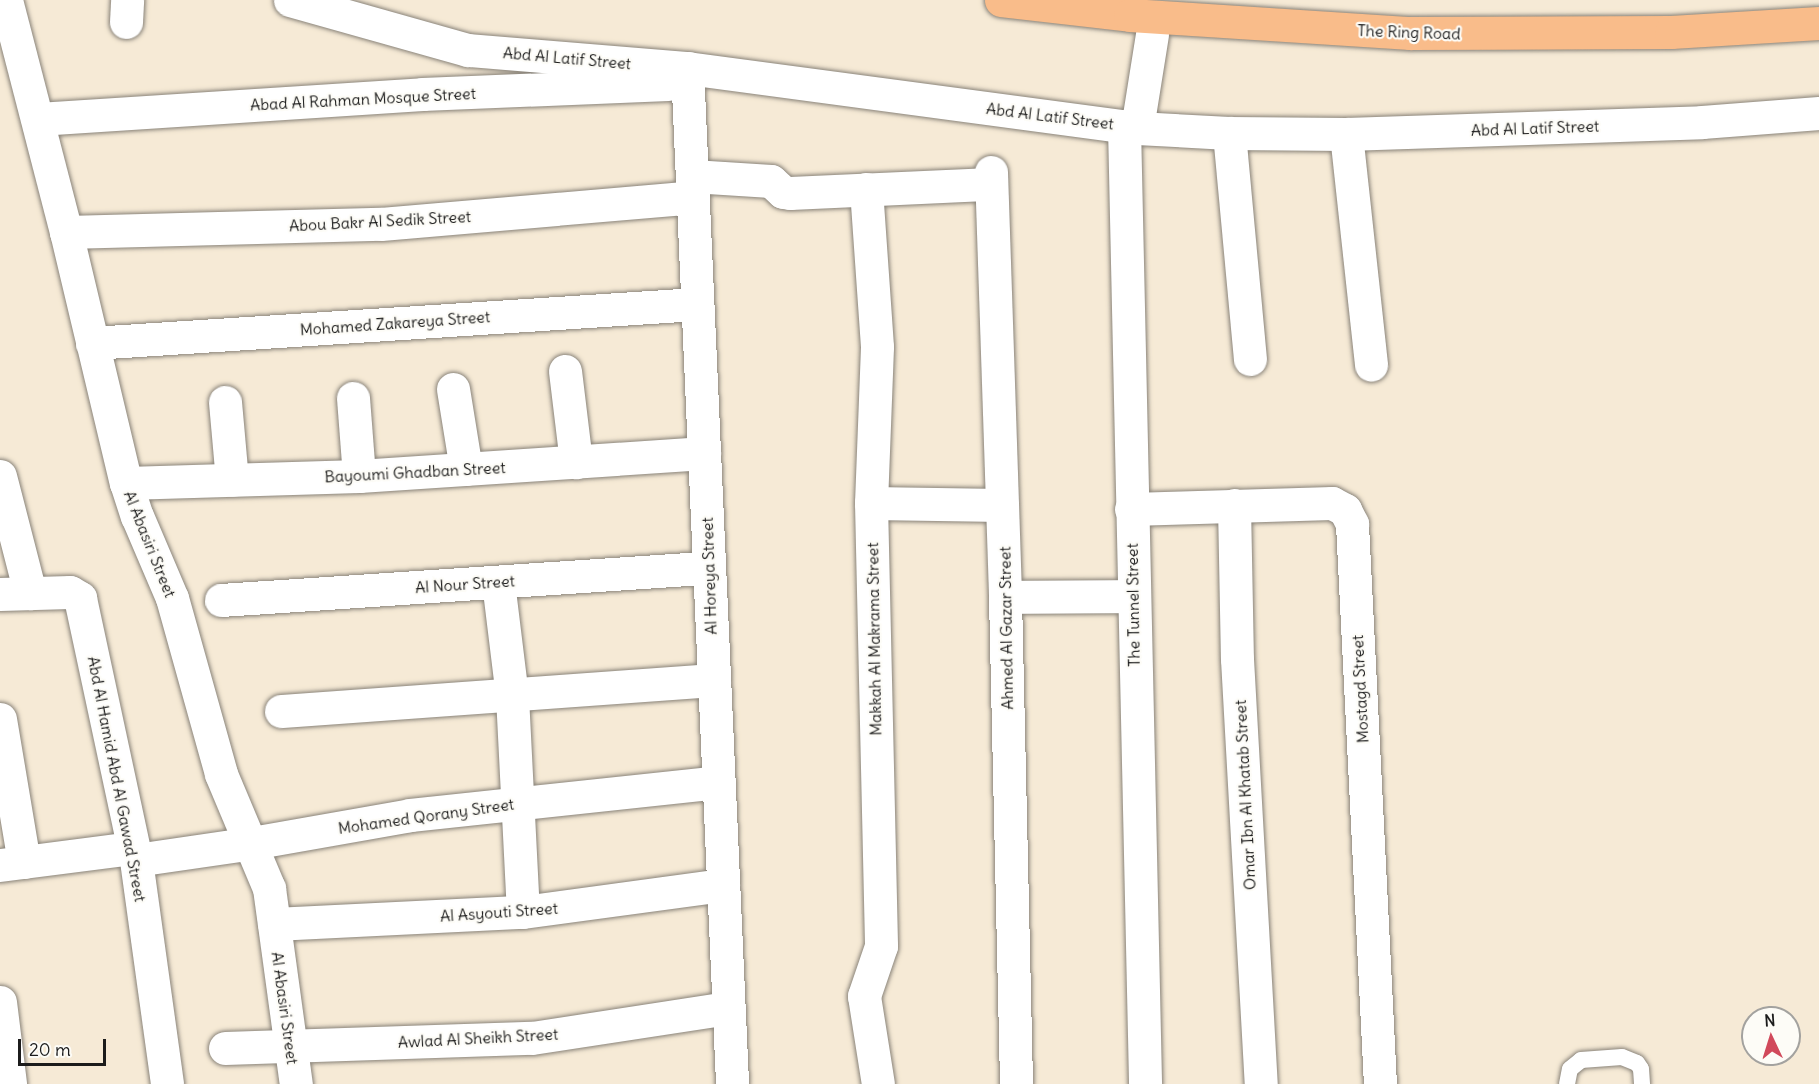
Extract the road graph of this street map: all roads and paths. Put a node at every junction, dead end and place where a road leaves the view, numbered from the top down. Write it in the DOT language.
graph roads {
  1 [pos="6,0"];
  2 [pos="290,0"];
  3 [pos="1001,0"];
  4 [pos="1819,23"];
  5 [pos="1152,34"];
  6 [pos="688,76"];
  7 [pos="1819,113"];
  8 [pos="38,119"];
  9 [pos="1131,127"];
  10 [pos="1229,133"];
  11 [pos="1346,134"];
  12 [pos="991,178"];
  13 [pos="692,187"];
  14 [pos="866,189"];
  15 [pos="66,232"];
  16 [pos="697,304"];
  17 [pos="92,343"];
  18 [pos="1250,359"];
  19 [pos="1371,365"];
  20 [pos="566,371"];
  21 [pos="453,390"];
  22 [pos="353,398"];
  23 [pos="225,402"];
  24 [pos="704,453"];
  25 [pos="576,462"];
  26 [pos="465,469"];
  27 [pos="0,476"];
  28 [pos="359,476"];
  29 [pos="232,480"];
  30 [pos="126,483"];
  31 [pos="871,503"];
  32 [pos="1234,505"];
  33 [pos="1002,506"];
  34 [pos="1131,509"];
  35 [pos="709,568"];
  36 [pos="498,582"];
  37 [pos="15,593"];
  38 [pos="1133,596"];
  39 [pos="1005,597"];
  40 [pos="221,600"];
  41 [pos="714,680"];
  42 [pos="512,696"];
  43 [pos="281,711"];
  44 [pos="0,719"];
  45 [pos="718,782"];
  46 [pos="518,803"];
  47 [pos="252,843"];
  48 [pos="135,854"];
  49 [pos="12,864"];
  50 [pos="723,885"];
  51 [pos="523,912"];
  52 [pos="274,924"];
  53 [pos="0,1002"];
  54 [pos="728,1008"];
  55 [pos="291,1045"];
  56 [pos="225,1048"];
  57 [pos="10,1084"];
  58 [pos="167,1084"];
  59 [pos="296,1084"];
  60 [pos="732,1084"];
  61 [pos="878,1084"];
  62 [pos="1016,1084"];
  63 [pos="1144,1084"];
  64 [pos="1261,1084"];
  65 [pos="1380,1084"];
  66 [pos="1567,1084"];
  67 [pos="1642,1084"];
  1 -- 8 [label="street, Al Abasiri Street"];
  2 -- 6 [label="street, Abd Al Latif Street"];
  3 -- 4 [label="highway, The Ring Road"];
  5 -- 9 [label="street, The Tunnel Street"];
  6 -- 8 [label="street, Abad Al Rahman Mosque Street"];
  6 -- 9 [label="street, Abd Al Latif Street"];
  6 -- 13 [label="street, Al Horeya Street"];
  7 -- 11 [label="street, Abd Al Latif Street"];
  8 -- 15 [label="street, Al Abasiri Street"];
  9 -- 10 [label="street, Abd Al Latif Street"];
  9 -- 34 [label="street, The Tunnel Street"];
  10 -- 11 [label="street, Abd Al Latif Street"];
  10 -- 18 [label="street"];
  11 -- 19 [label="street"];
  12 -- 14 [label="street, Abou Bakr Al Sedik Street"];
  12 -- 33 [label="street, Ahmed Al Gazar Street"];
  13 -- 14 [label="street, Abou Bakr Al Sedik Street"];
  13 -- 15 [label="street, Abou Bakr Al Sedik Street"];
  13 -- 16 [label="street, Al Horeya Street"];
  14 -- 31 [label="street, Makkah Al Makrama Street"];
  15 -- 17 [label="street, Al Abasiri Street"];
  16 -- 17 [label="street, Mohamed Zakareya Street"];
  16 -- 24 [label="street, Al Horeya Street"];
  17 -- 30 [label="street, Al Abasiri Street"];
  20 -- 25 [label="street"];
  21 -- 26 [label="street"];
  22 -- 28 [label="street"];
  23 -- 29 [label="street"];
  24 -- 25 [label="street, Bayoumi Ghadban Street"];
  24 -- 35 [label="street, Al Horeya Street"];
  25 -- 26 [label="street, Bayoumi Ghadban Street"];
  26 -- 28 [label="street, Bayoumi Ghadban Street"];
  27 -- 37 [label="street"];
  28 -- 29 [label="street, Bayoumi Ghadban Street"];
  29 -- 30 [label="street, Bayoumi Ghadban Street"];
  30 -- 47 [label="street, Al Abasiri Street"];
  31 -- 33 [label="street"];
  31 -- 61 [label="street, Makkah Al Makrama Street"];
  32 -- 34 [label="street, Mostagd Street"];
  32 -- 64 [label="street, Omar Ibn Al Khatab Street"];
  32 -- 65 [label="street, Mostagd Street"];
  33 -- 39 [label="street, Ahmed Al Gazar Street"];
  34 -- 38 [label="street, The Tunnel Street"];
  35 -- 36 [label="street, Al Nour Street"];
  35 -- 41 [label="street, Al Horeya Street"];
  36 -- 40 [label="street, Al Nour Street"];
  36 -- 42 [label="street"];
  37 -- 48 [label="street, Abd Al Hamid Abd Al Gawad Street"];
  38 -- 39 [label="street"];
  38 -- 63 [label="street, The Tunnel Street"];
  39 -- 62 [label="street, Ahmed Al Gazar Street"];
  41 -- 42 [label="street"];
  41 -- 45 [label="street, Al Horeya Street"];
  42 -- 43 [label="street"];
  42 -- 46 [label="street"];
  44 -- 49 [label="street"];
  45 -- 46 [label="street, Mohamed Qorany Street"];
  45 -- 50 [label="street, Al Horeya Street"];
  46 -- 47 [label="street, Mohamed Qorany Street"];
  46 -- 51 [label="street"];
  47 -- 48 [label="street, Mohamed Qorany Street"];
  47 -- 52 [label="street, Al Abasiri Street"];
  48 -- 49 [label="street, Mohamed Qorany Street"];
  48 -- 58 [label="street, Abd Al Hamid Abd Al Gawad Street"];
  50 -- 51 [label="street, Al Asyouti Street"];
  50 -- 54 [label="street, Al Horeya Street"];
  51 -- 52 [label="street, Al Asyouti Street"];
  52 -- 55 [label="street, Al Abasiri Street"];
  53 -- 57 [label="street"];
  54 -- 55 [label="street, Awlad Al Sheikh Street"];
  54 -- 60 [label="street, Al Horeya Street"];
  55 -- 56 [label="street, Awlad Al Sheikh Street"];
  55 -- 59 [label="street, Al Abasiri Street"];
  66 -- 67 [label="lane"];
}
